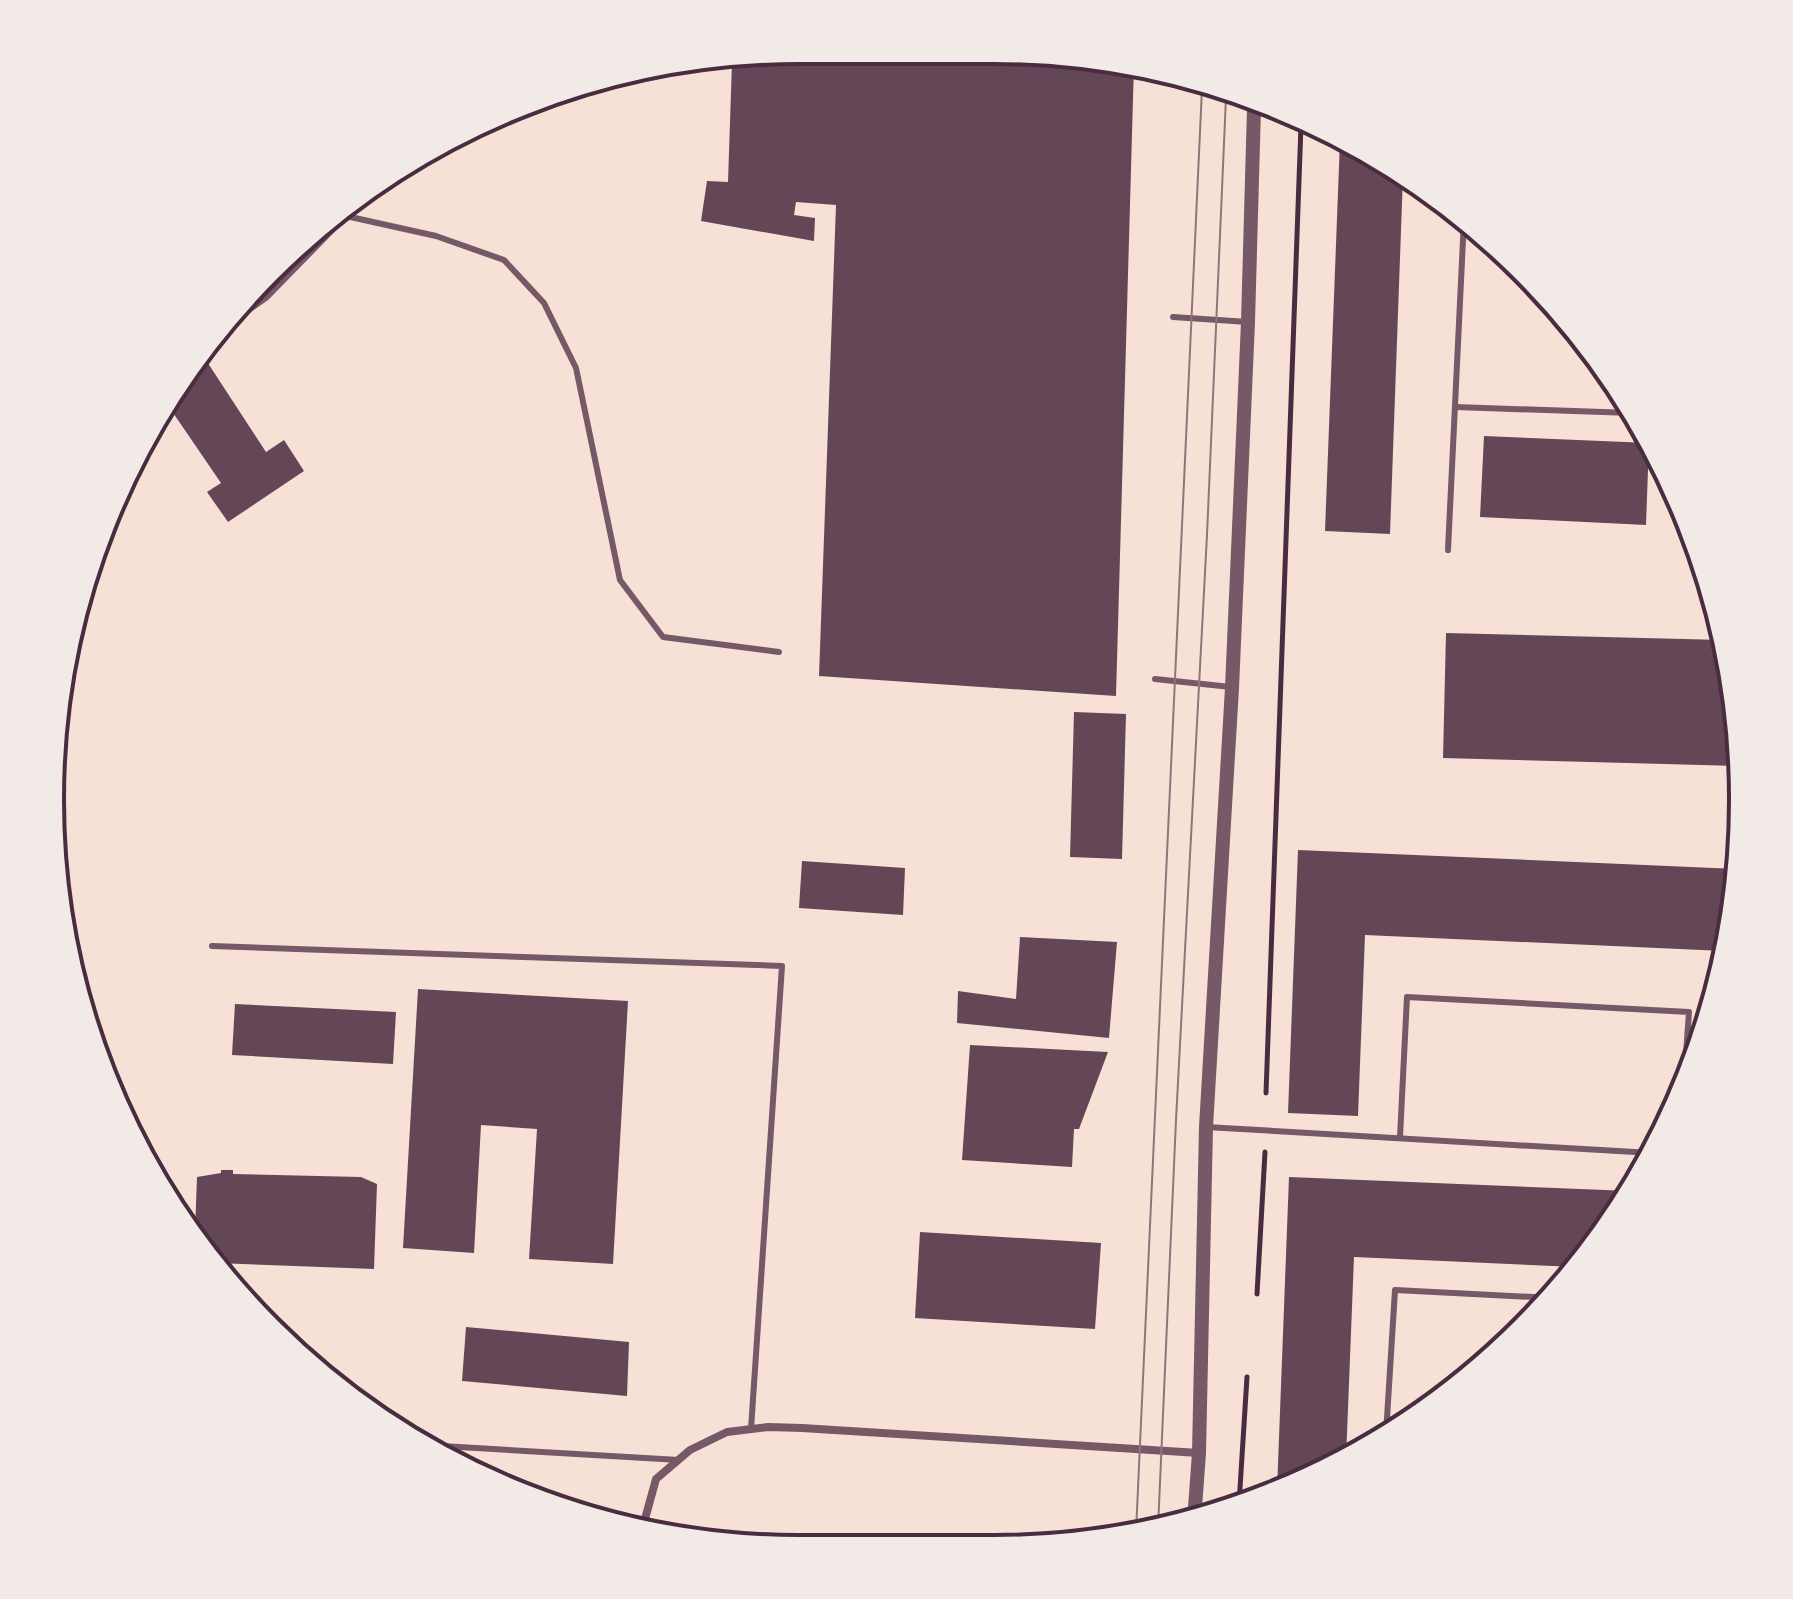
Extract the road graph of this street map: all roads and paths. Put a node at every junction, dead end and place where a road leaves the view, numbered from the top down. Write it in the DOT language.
graph roads {
  1 [pos="1254,112"];
  2 [pos="1301,132"];
  3 [pos="351,217"];
  4 [pos="1463,235"];
  5 [pos="319,243"];
  6 [pos="256,305"];
  7 [pos="1173,317"];
  8 [pos="1248,322"];
  9 [pos="1455,407"];
  10 [pos="1618,413"];
  11 [pos="1448,550"];
  12 [pos="779,652"];
  13 [pos="1155,679"];
  14 [pos="1232,688"];
  15 [pos="212,946"];
  16 [pos="1687,1045"];
  17 [pos="1266,1093"];
  18 [pos="1206,1127"];
  19 [pos="1400,1137"];
  20 [pos="1265,1152"];
  21 [pos="1638,1152"];
  22 [pos="1257,1294"];
  23 [pos="1534,1297"];
  24 [pos="1247,1377"];
  25 [pos="1387,1420"];
  26 [pos="751,1429"];
  27 [pos="451,1447"];
  28 [pos="1199,1453"];
  29 [pos="679,1460"];
  30 [pos="1240,1492"];
  31 [pos="1195,1507"];
  32 [pos="645,1518"];
  1 -- 8 [label="street"];
  2 -- 17 [label="path"];
  3 -- 12 [label="lane"];
  4 -- 9 [label="lane"];
  5 -- 6 [label="lane"];
  7 -- 8 [label="lane"];
  8 -- 14 [label="street"];
  9 -- 10 [label="lane"];
  9 -- 11 [label="lane"];
  13 -- 14 [label="lane"];
  14 -- 18 [label="street"];
  15 -- 26 [label="lane"];
  16 -- 19 [label="lane"];
  18 -- 19 [label="lane"];
  18 -- 28 [label="street"];
  19 -- 21 [label="lane"];
  20 -- 22 [label="path"];
  23 -- 25 [label="lane"];
  24 -- 30 [label="path"];
  26 -- 28 [label="street"];
  26 -- 29 [label="street"];
  27 -- 29 [label="lane"];
  28 -- 31 [label="street"];
  29 -- 32 [label="street"];
}
